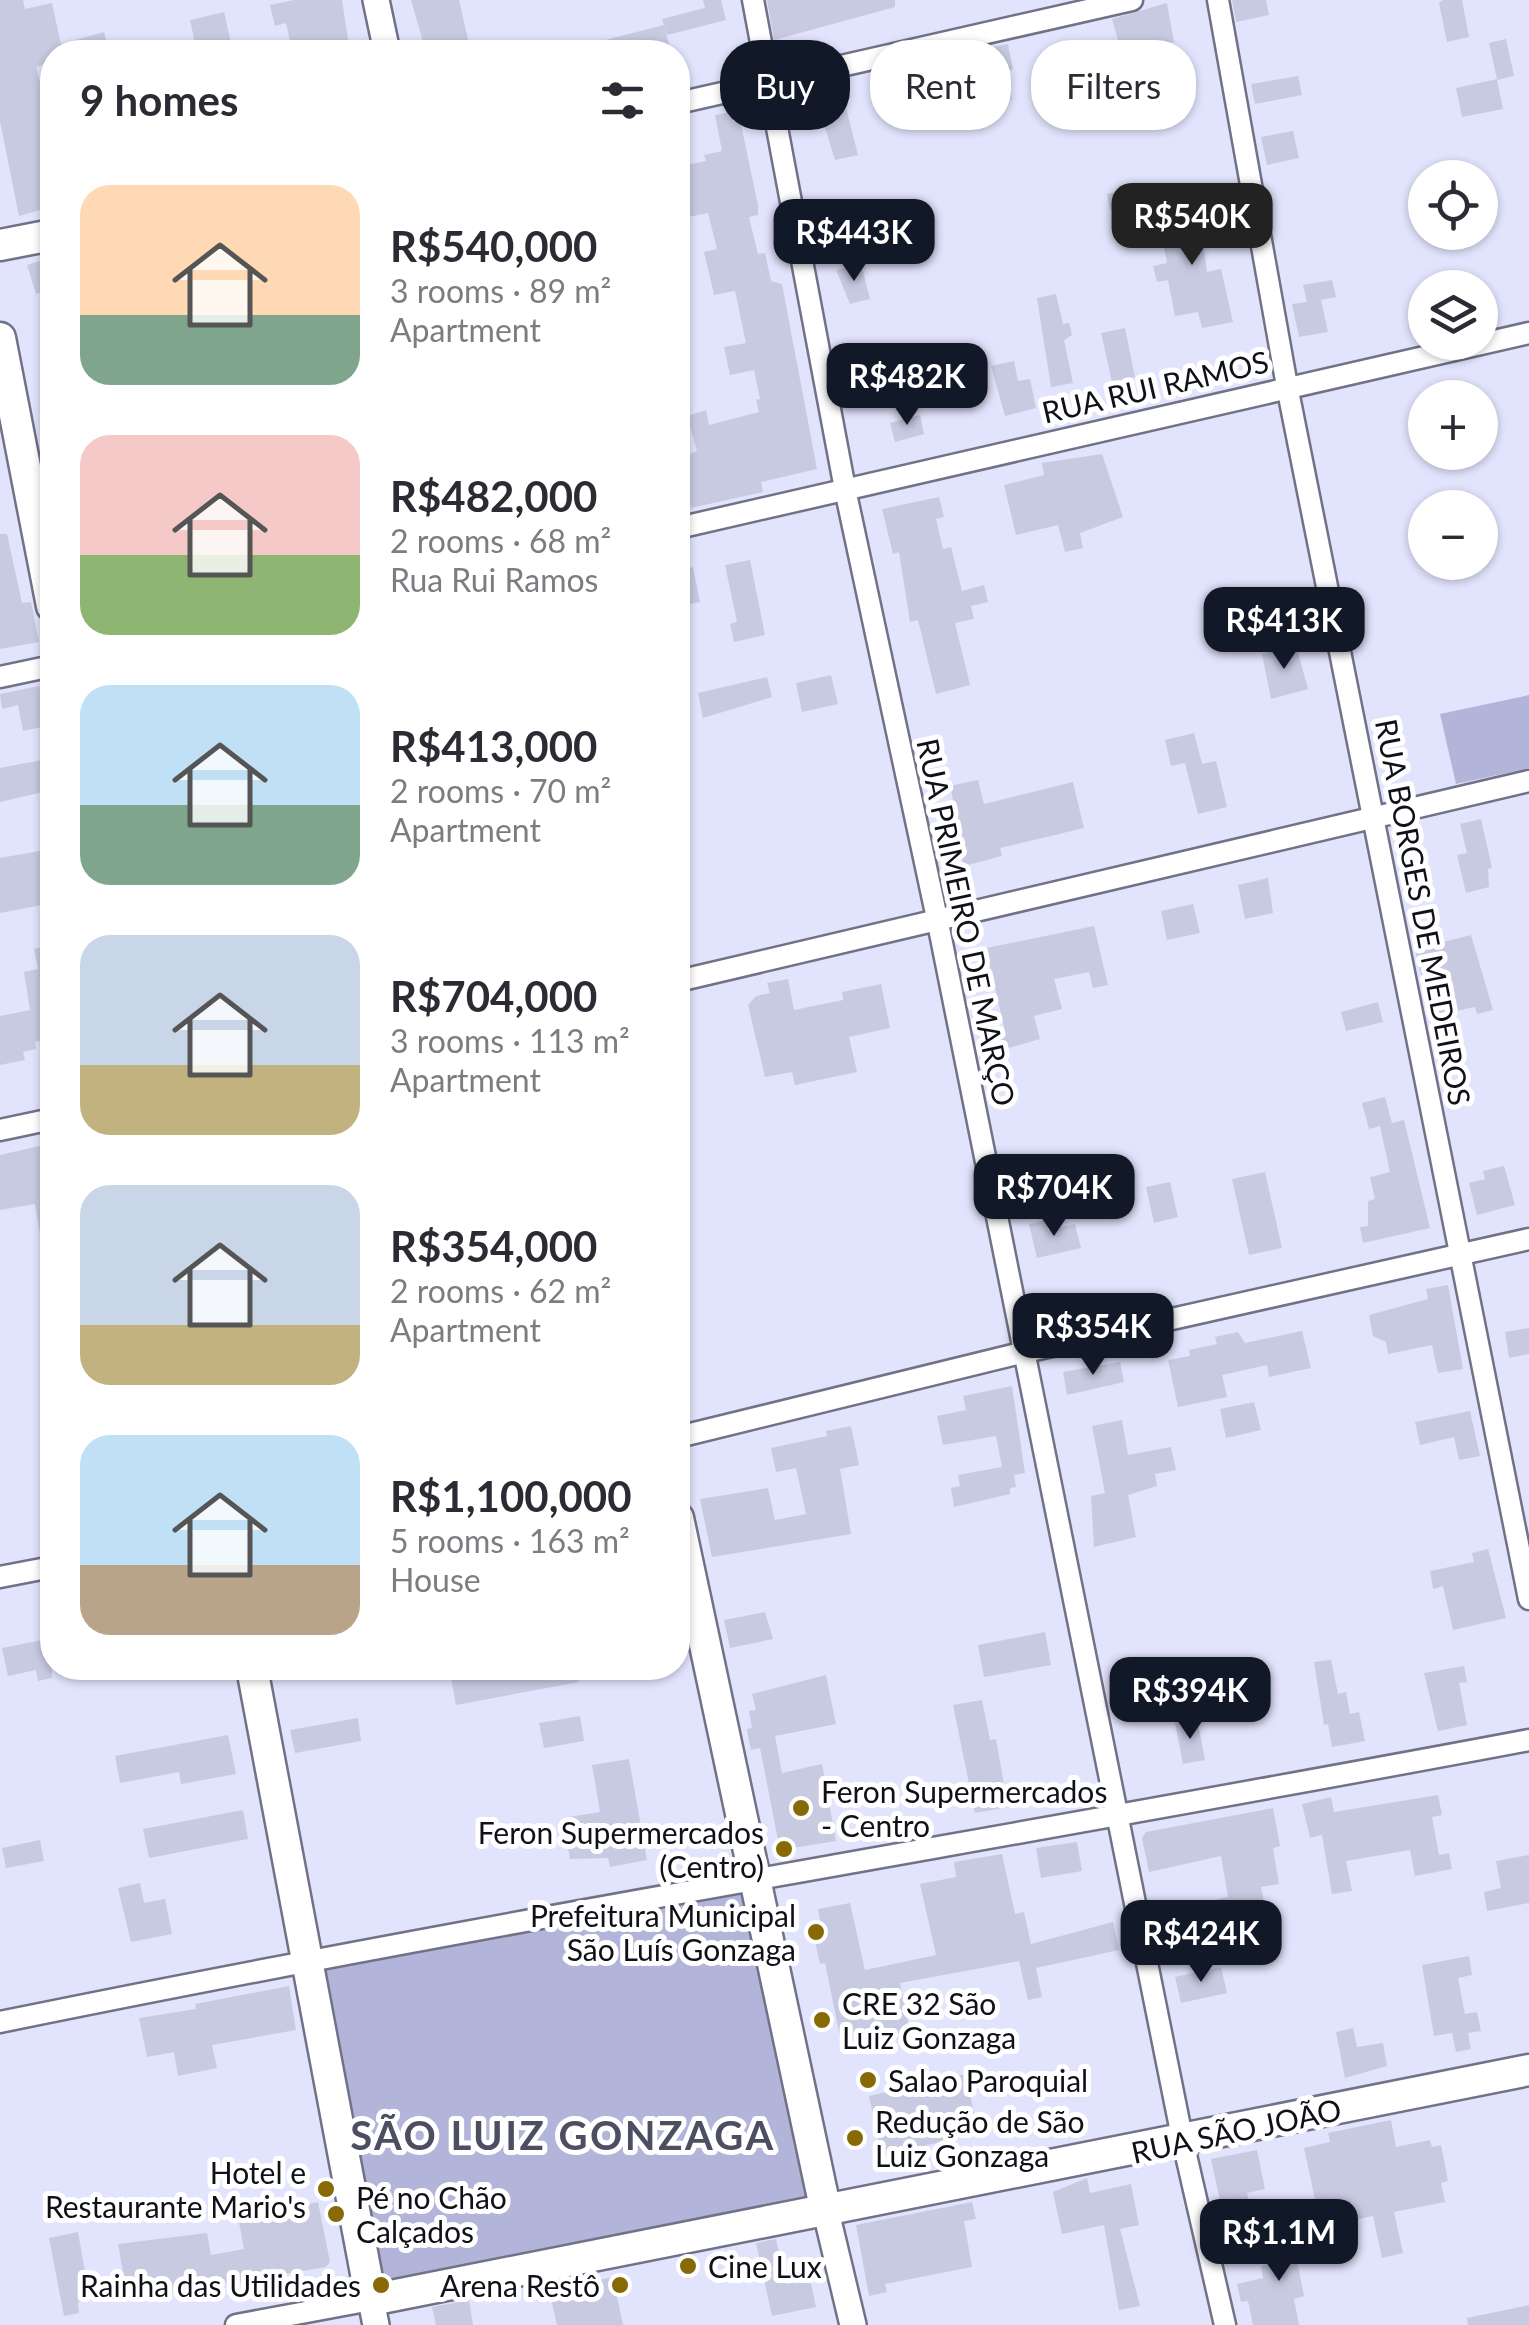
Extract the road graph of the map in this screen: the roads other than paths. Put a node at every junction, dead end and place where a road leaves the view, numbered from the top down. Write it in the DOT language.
graph roads {
  1 [pos="376,0"];
  2 [pos="752,0"];
  3 [pos="1132,0"];
  4 [pos="1218,0"];
  5 [pos="384,40"];
  6 [pos="760,40"];
  7 [pos="850,64"];
  8 [pos="720,93"];
  9 [pos="690,100"];
  10 [pos="778,130"];
  11 [pos="40,237"];
  12 [pos="0,245"];
  13 [pos="1529,332"];
  14 [pos="0,338"];
  15 [pos="1287,386"];
  16 [pos="845,489"];
  17 [pos="690,525"];
  18 [pos="40,544"];
  19 [pos="40,669"];
  20 [pos="0,677"];
  21 [pos="1529,782"];
  22 [pos="1377,819"];
  23 [pos="938,923"];
  24 [pos="690,978"];
  25 [pos="40,1122"];
  26 [pos="0,1130"];
  27 [pos="1529,1240"];
  28 [pos="1459,1256"];
  29 [pos="1025,1352"];
  30 [pos="690,1434"];
  31 [pos="40,1569"];
  32 [pos="690,1574"];
  33 [pos="0,1576"];
  34 [pos="1529,1599"];
  35 [pos="254,1680"];
  36 [pos="1529,1740"];
  37 [pos="1120,1817"];
  38 [pos="756,1880"];
  39 [pos="307,1959"];
  40 [pos="0,2022"];
  41 [pos="1529,2070"];
  42 [pos="1183,2142"];
  43 [pos="826,2212"];
  44 [pos="373,2313"];
  45 [pos="236,2325"];
  46 [pos="853,2325"];
  47 [pos="1225,2325"];
  1 -- 5 [label="street"];
  2 -- 6 [label="street, RUA PRIMEIRO DE MARÇO"];
  3 -- 7 [label="street"];
  4 -- 15 [label="street, RUA BORGES DE MEDEIROS"];
  8 -- 9 [label="street"];
  10 -- 16 [label="street, RUA PRIMEIRO DE MARÇO"];
  11 -- 12 [label="main road"];
  13 -- 15 [label="street, RUA RUI RAMOS"];
  14 -- 18 [label="main road"];
  15 -- 16 [label="street, RUA RUI RAMOS"];
  15 -- 22 [label="street, RUA BORGES DE MEDEIROS"];
  16 -- 17 [label="street, RUA RUI RAMOS"];
  16 -- 23 [label="street, RUA PRIMEIRO DE MARÇO"];
  19 -- 20 [label="street"];
  21 -- 22 [label="street"];
  22 -- 23 [label="street"];
  22 -- 28 [label="street, RUA BORGES DE MEDEIROS"];
  23 -- 24 [label="street"];
  23 -- 29 [label="street, RUA PRIMEIRO DE MARÇO"];
  25 -- 26 [label="street"];
  27 -- 28 [label="street"];
  28 -- 29 [label="street"];
  28 -- 34 [label="street, RUA BORGES DE MEDEIROS"];
  29 -- 30 [label="street"];
  29 -- 37 [label="street, RUA PRIMEIRO DE MARÇO"];
  31 -- 33 [label="street"];
  32 -- 38 [label="main road"];
  35 -- 39 [label="main road"];
  36 -- 37 [label="street"];
  37 -- 38 [label="street"];
  37 -- 42 [label="street, RUA PRIMEIRO DE MARÇO"];
  38 -- 39 [label="street"];
  38 -- 43 [label="main road"];
  39 -- 40 [label="street"];
  39 -- 44 [label="main road"];
  41 -- 42 [label="main road, RUA SÃO JOÃO"];
  42 -- 43 [label="main road, RUA SÃO JOÃO"];
  42 -- 47 [label="street, RUA PRIMEIRO DE MARÇO"];
  43 -- 44 [label="main road, RUA SÃO JOÃO"];
  43 -- 46 [label="street"];
  44 -- 45 [label="street, RUA SÃO JOÃO"];
}
